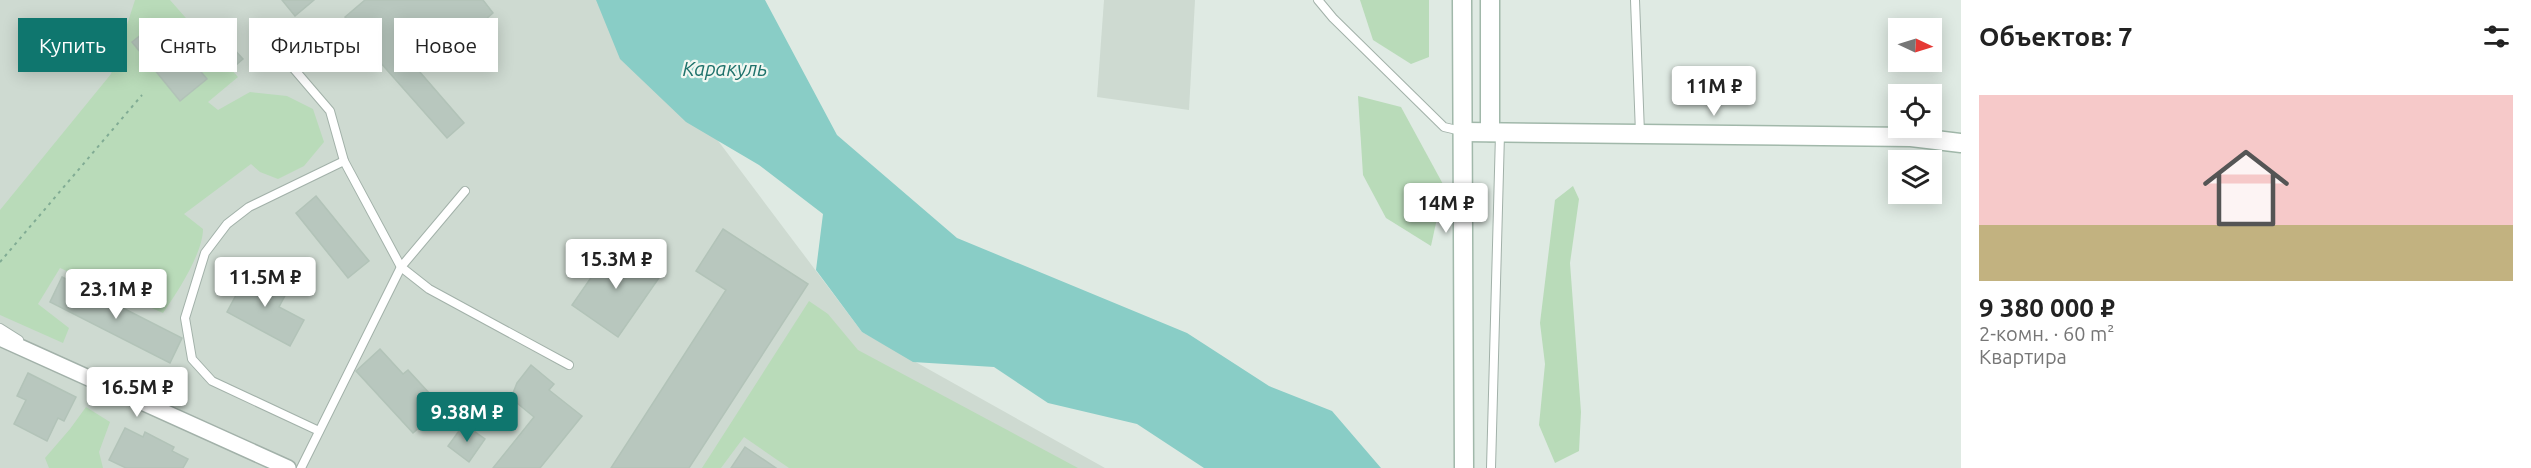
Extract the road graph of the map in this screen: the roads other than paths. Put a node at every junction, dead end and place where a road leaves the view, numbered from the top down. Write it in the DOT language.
graph roads {
  1 [pos="1318,0"];
  2 [pos="1462,0"];
  3 [pos="1490,0"];
  4 [pos="1635,0"];
  5 [pos="297,72"];
  6 [pos="1464,132"];
  7 [pos="1495,132"];
  8 [pos="1640,134"];
  9 [pos="1961,143"];
  10 [pos="344,161"];
  11 [pos="465,191"];
  12 [pos="401,267"];
  13 [pos="0,328"];
  14 [pos="0,338"];
  15 [pos="50,360"];
  16 [pos="569,365"];
  17 [pos="319,431"];
  18 [pos="288,468"];
  19 [pos="301,468"];
  20 [pos="1464,468"];
  21 [pos="1491,468"];
  1 -- 6 [label="lane"];
  2 -- 6 [label="street"];
  3 -- 7 [label="street"];
  4 -- 8 [label="lane"];
  5 -- 10 [label="lane"];
  6 -- 7 [label="street"];
  6 -- 20 [label="street"];
  7 -- 8 [label="street"];
  7 -- 21 [label="lane"];
  8 -- 9 [label="street"];
  10 -- 12 [label="lane"];
  10 -- 17 [label="lane"];
  11 -- 12 [label="lane"];
  12 -- 16 [label="lane"];
  12 -- 17 [label="lane"];
  13 -- 15 [label="lane"];
  14 -- 15 [label="street"];
  15 -- 18 [label="street"];
  17 -- 19 [label="lane"];
}
